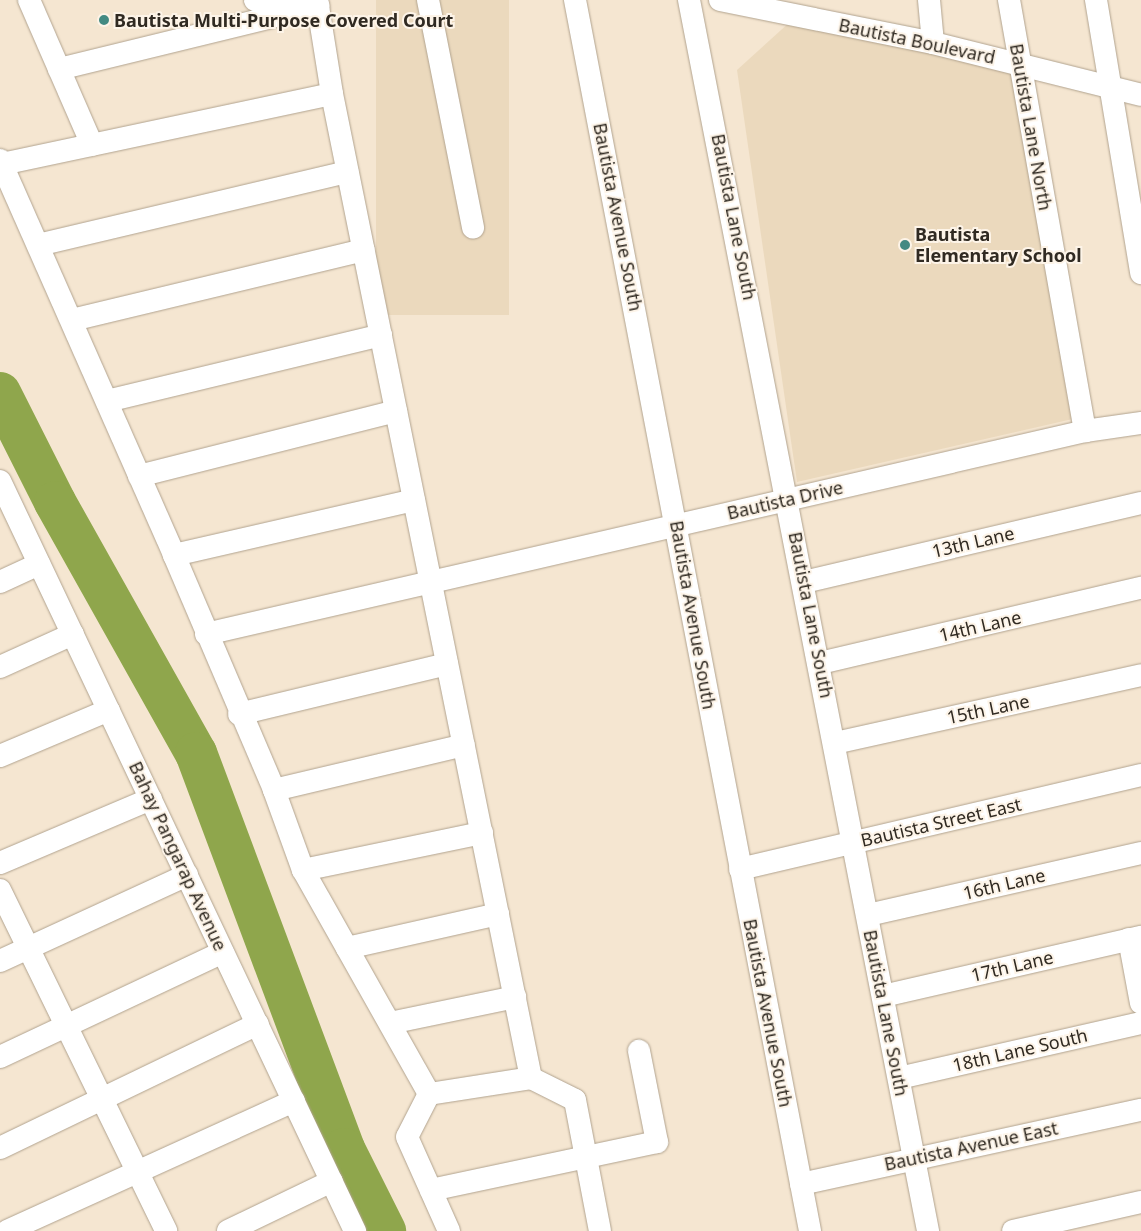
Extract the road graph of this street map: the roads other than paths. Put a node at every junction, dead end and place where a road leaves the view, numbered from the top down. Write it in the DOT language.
graph roads {
  1 [pos="29,0"];
  2 [pos="255,0"];
  3 [pos="428,0"];
  4 [pos="575,0"];
  5 [pos="689,0"];
  6 [pos="720,0"];
  7 [pos="928,0"];
  8 [pos="1009,0"];
  9 [pos="1096,0"];
  10 [pos="310,6"];
  11 [pos="932,43"];
  12 [pos="1020,64"];
  13 [pos="59,69"];
  14 [pos="1108,87"];
  15 [pos="332,94"];
  16 [pos="1141,95"];
  17 [pos="92,145"];
  18 [pos="1,162"];
  19 [pos="348,172"];
  20 [pos="473,228"];
  21 [pos="38,245"];
  22 [pos="364,250"];
  23 [pos="1141,273"];
  24 [pos="72,320"];
  25 [pos="381,335"];
  26 [pos="107,401"];
  27 [pos="396,411"];
  28 [pos="1141,423"];
  29 [pos="1085,431"];
  30 [pos="139,476"];
  31 [pos="1,488"];
  32 [pos="788,499"];
  33 [pos="414,500"];
  34 [pos="1141,503"];
  35 [pos="677,525"];
  36 [pos="174,555"];
  37 [pos="39,564"];
  38 [pos="0,582"];
  39 [pos="431,582"];
  40 [pos="804,582"];
  41 [pos="1141,588"];
  42 [pos="73,634"];
  43 [pos="206,634"];
  44 [pos="820,663"];
  45 [pos="447,664"];
  46 [pos="0,667"];
  47 [pos="1141,675"];
  48 [pos="108,710"];
  49 [pos="239,714"];
  50 [pos="835,743"];
  51 [pos="464,745"];
  52 [pos="0,756"];
  53 [pos="1141,775"];
  54 [pos="274,790"];
  55 [pos="151,799"];
  56 [pos="482,833"];
  57 [pos="852,842"];
  58 [pos="1141,852"];
  59 [pos="0,863"];
  60 [pos="740,869"];
  61 [pos="303,870"];
  62 [pos="187,875"];
  63 [pos="0,890"];
  64 [pos="498,914"];
  65 [pos="868,916"];
  66 [pos="1135,938"];
  67 [pos="28,948"];
  68 [pos="346,948"];
  69 [pos="224,952"];
  70 [pos="0,961"];
  71 [pos="883,996"];
  72 [pos="515,997"];
  73 [pos="1141,1003"];
  74 [pos="65,1023"];
  75 [pos="390,1023"];
  76 [pos="1141,1023"];
  77 [pos="258,1024"];
  78 [pos="639,1051"];
  79 [pos="0,1057"];
  80 [pos="531,1078"];
  81 [pos="899,1078"];
  82 [pos="429,1094"];
  83 [pos="102,1099"];
  84 [pos="294,1101"];
  85 [pos="1141,1110"];
  86 [pos="0,1148"];
  87 [pos="914,1158"];
  88 [pos="585,1160"];
  89 [pos="137,1172"];
  90 [pos="332,1181"];
  91 [pos="801,1184"];
  92 [pos="431,1190"];
  93 [pos="1141,1202"];
  94 [pos="6,1226"];
  95 [pos="166,1231"];
  96 [pos="228,1231"];
  97 [pos="355,1231"];
  98 [pos="449,1231"];
  99 [pos="600,1231"];
  100 [pos="810,1231"];
  101 [pos="928,1231"];
  102 [pos="1014,1231"];
  1 -- 13 [label="street"];
  2 -- 10 [label="street"];
  3 -- 20 [label="street"];
  4 -- 35 [label="street, Bautista Avenue South"];
  5 -- 32 [label="street, Bautista Lane South"];
  6 -- 11 [label="street, Bautista Boulevard"];
  7 -- 11 [label="street"];
  8 -- 12 [label="street, Bautista Lane North"];
  9 -- 14 [label="street"];
  10 -- 13 [label="street"];
  10 -- 15 [label="street"];
  11 -- 12 [label="street, Bautista Boulevard"];
  12 -- 14 [label="street, Bautista Boulevard"];
  12 -- 29 [label="street, Bautista Lane North"];
  13 -- 17 [label="street"];
  14 -- 16 [label="street, Bautista Boulevard"];
  14 -- 23 [label="street"];
  15 -- 17 [label="street"];
  15 -- 19 [label="street"];
  17 -- 18 [label="street"];
  18 -- 21 [label="street"];
  19 -- 21 [label="street"];
  19 -- 22 [label="street"];
  21 -- 24 [label="street"];
  22 -- 24 [label="street"];
  22 -- 25 [label="street"];
  24 -- 26 [label="street"];
  25 -- 26 [label="street"];
  25 -- 27 [label="street"];
  26 -- 30 [label="street"];
  27 -- 30 [label="street"];
  27 -- 33 [label="street"];
  28 -- 29 [label="street, Bautista Drive"];
  29 -- 32 [label="street, Bautista Drive"];
  30 -- 36 [label="street"];
  31 -- 37 [label="street, Bahay Pangarap Avenue"];
  32 -- 35 [label="street, Bautista Drive"];
  32 -- 40 [label="street, Bautista Lane South"];
  33 -- 36 [label="street"];
  33 -- 39 [label="street"];
  34 -- 40 [label="street, 13th Lane"];
  35 -- 39 [label="street, Bautista Drive"];
  35 -- 60 [label="street, Bautista Avenue South"];
  36 -- 43 [label="street"];
  37 -- 38 [label="street"];
  37 -- 42 [label="street, Bahay Pangarap Avenue"];
  39 -- 43 [label="street, Bautista Drive"];
  39 -- 45 [label="street"];
  40 -- 44 [label="street, Bautista Lane South"];
  41 -- 44 [label="street, 14th Lane"];
  42 -- 46 [label="street"];
  42 -- 48 [label="street, Bahay Pangarap Avenue"];
  43 -- 49 [label="street"];
  44 -- 50 [label="street, Bautista Lane South"];
  45 -- 49 [label="street"];
  45 -- 51 [label="street"];
  47 -- 50 [label="street, 15th Lane"];
  48 -- 52 [label="street"];
  48 -- 55 [label="street, Bahay Pangarap Avenue"];
  49 -- 54 [label="street"];
  50 -- 57 [label="street, Bautista Lane South"];
  51 -- 54 [label="street"];
  51 -- 56 [label="street"];
  53 -- 57 [label="street, Bautista Street East"];
  54 -- 61 [label="street"];
  55 -- 59 [label="street"];
  55 -- 62 [label="street, Bahay Pangarap Avenue"];
  56 -- 61 [label="street"];
  56 -- 64 [label="street"];
  57 -- 60 [label="street, Bautista Street East"];
  57 -- 65 [label="street, Bautista Lane South"];
  58 -- 65 [label="street, 16th Lane"];
  60 -- 91 [label="street, Bautista Avenue South"];
  61 -- 68 [label="street"];
  62 -- 67 [label="street"];
  62 -- 69 [label="street, Bahay Pangarap Avenue"];
  63 -- 67 [label="street"];
  64 -- 68 [label="street"];
  64 -- 72 [label="street"];
  65 -- 71 [label="street, Bautista Lane South"];
  66 -- 71 [label="street, 17th Lane"];
  66 -- 73 [label="street"];
  67 -- 70 [label="street"];
  67 -- 74 [label="street"];
  68 -- 75 [label="street"];
  69 -- 74 [label="street"];
  69 -- 77 [label="street, Bahay Pangarap Avenue"];
  71 -- 81 [label="street, Bautista Lane South"];
  72 -- 75 [label="street"];
  72 -- 80 [label="street"];
  74 -- 79 [label="street"];
  74 -- 83 [label="street"];
  75 -- 82 [label="street"];
  76 -- 81 [label="street, 18th Lane South"];
  77 -- 83 [label="street"];
  77 -- 84 [label="street, Bahay Pangarap Avenue"];
  78 -- 88 [label="street"];
  80 -- 82 [label="street"];
  80 -- 88 [label="street"];
  81 -- 87 [label="street, Bautista Lane South"];
  82 -- 92 [label="street"];
  83 -- 86 [label="street"];
  83 -- 89 [label="street"];
  84 -- 89 [label="street"];
  84 -- 90 [label="street, Bahay Pangarap Avenue"];
  85 -- 87 [label="street, Bautista Avenue East"];
  87 -- 91 [label="street, Bautista Avenue East"];
  87 -- 101 [label="street, Bautista Lane South"];
  88 -- 92 [label="street"];
  88 -- 99 [label="street"];
  89 -- 94 [label="street"];
  89 -- 95 [label="street"];
  90 -- 96 [label="street"];
  90 -- 97 [label="street, Bahay Pangarap Avenue"];
  91 -- 100 [label="street, Bautista Avenue South"];
  92 -- 98 [label="street"];
  93 -- 102 [label="street"];
}
